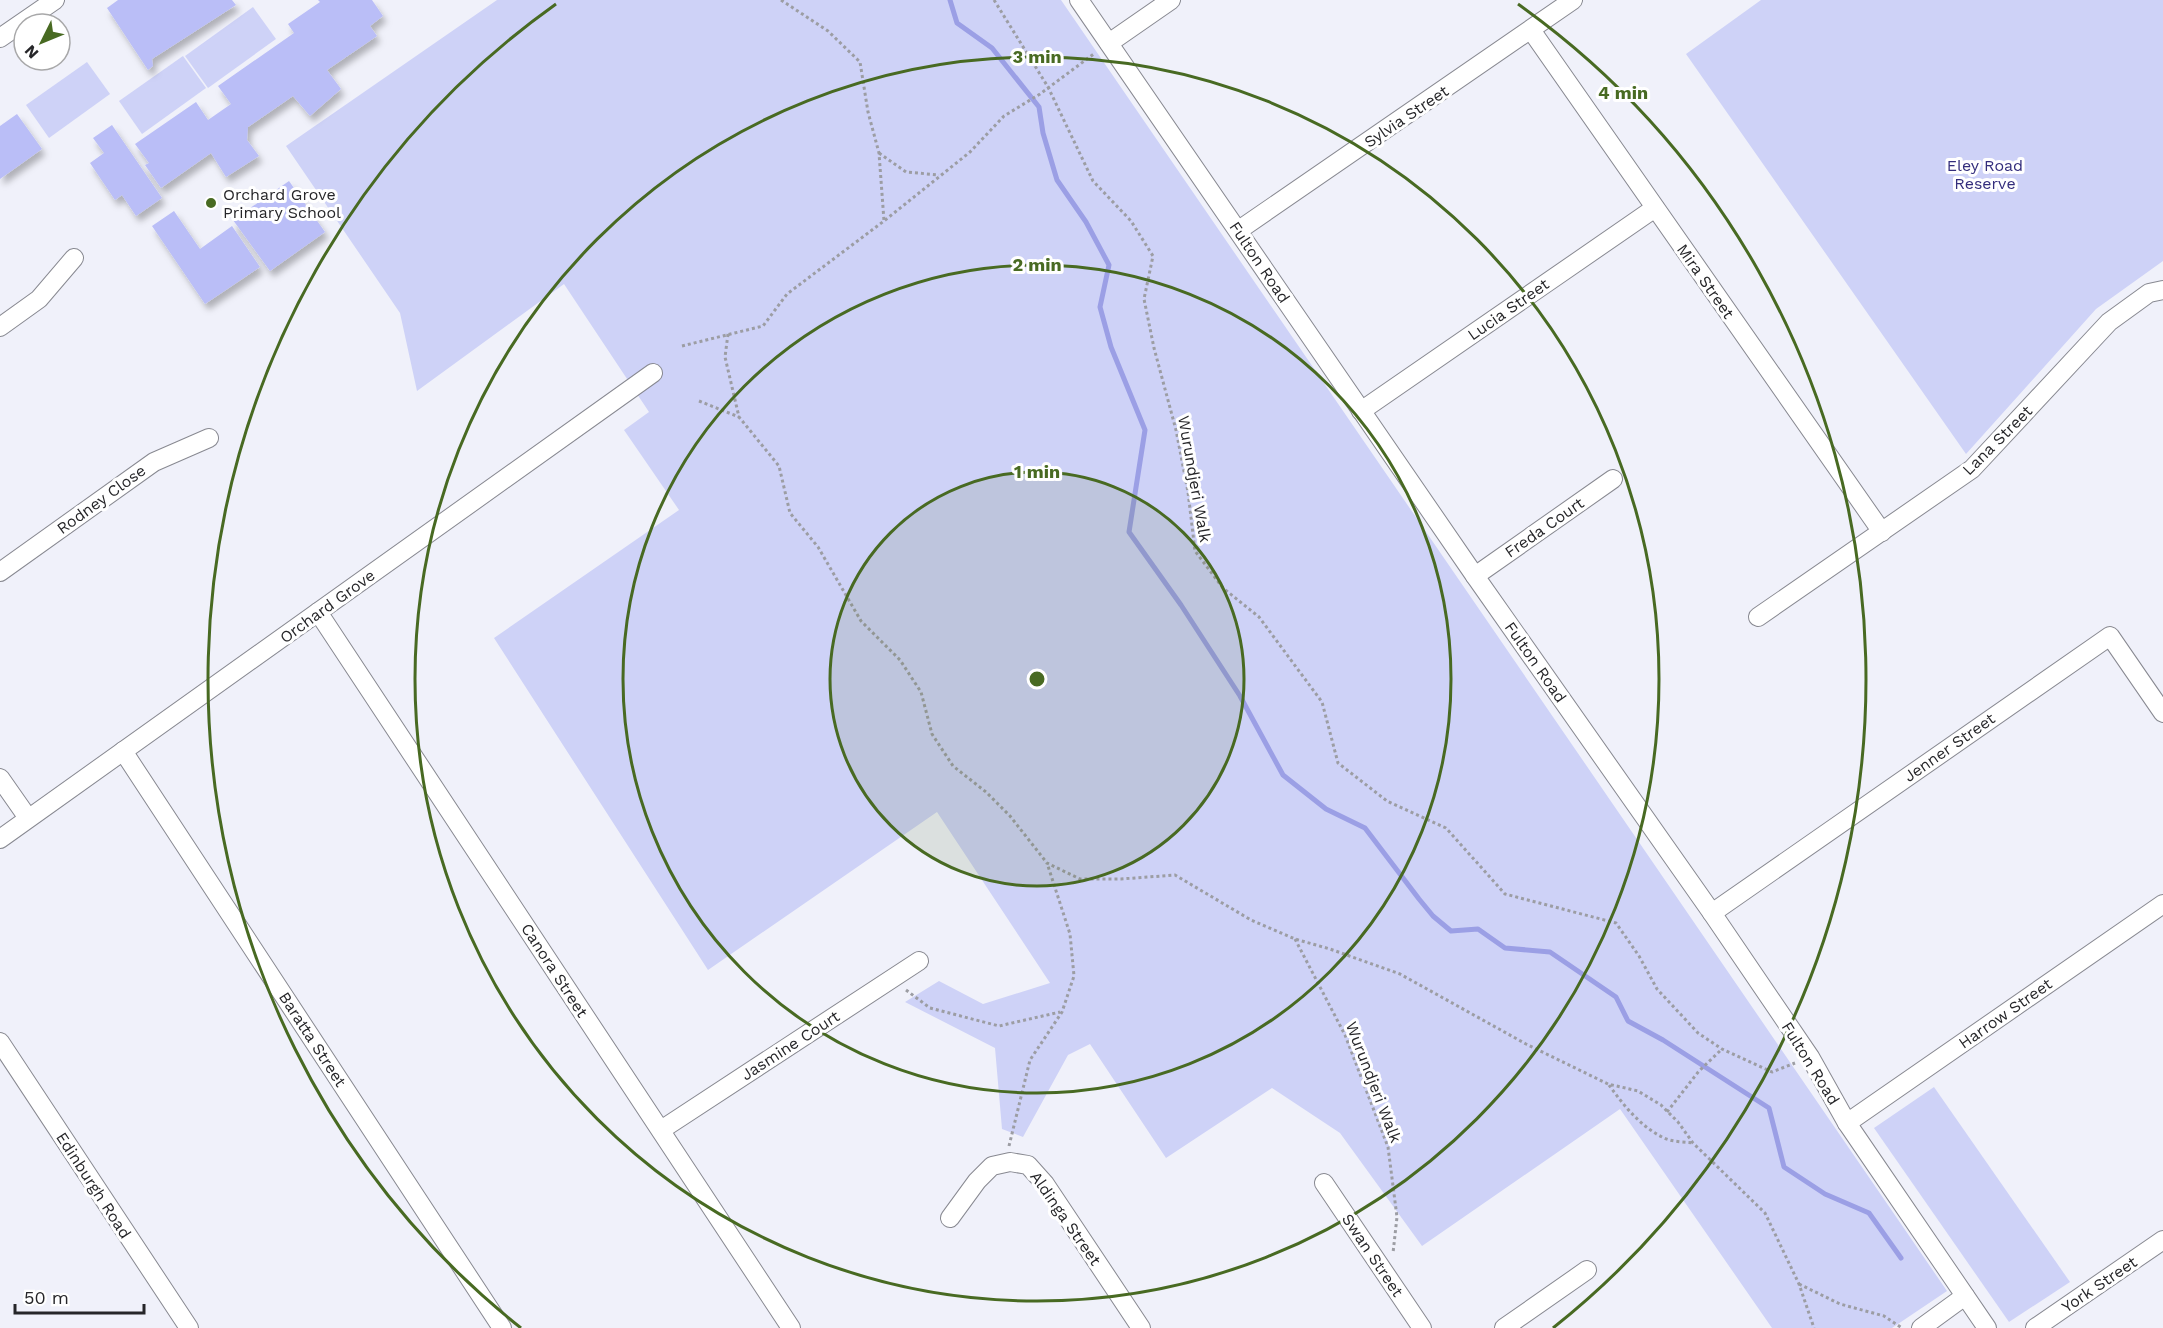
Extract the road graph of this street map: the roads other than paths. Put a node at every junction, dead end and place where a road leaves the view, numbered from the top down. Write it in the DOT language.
graph roads {
  1 [pos="54,0"];
  2 [pos="1079,0"];
  3 [pos="1171,0"];
  4 [pos="1573,0"];
  5 [pos="1531,30"];
  6 [pos="0,38"];
  7 [pos="1109,43"];
  8 [pos="1655,208"];
  9 [pos="1239,230"];
  10 [pos="74,258"];
  11 [pos="2163,290"];
  12 [pos="0,327"];
  13 [pos="653,373"];
  14 [pos="1361,411"];
  15 [pos="209,438"];
  16 [pos="1613,479"];
  17 [pos="1881,532"];
  18 [pos="0,572"];
  19 [pos="1475,576"];
  20 [pos="318,612"];
  21 [pos="1758,617"];
  22 [pos="2163,713"];
  23 [pos="123,751"];
  24 [pos="0,778"];
  25 [pos="28,818"];
  26 [pos="0,839"];
  27 [pos="2163,904"];
  28 [pos="1712,913"];
  29 [pos="919,961"];
  30 [pos="0,1042"];
  31 [pos="1847,1123"];
  32 [pos="661,1130"];
  33 [pos="1324,1182"];
  34 [pos="950,1218"];
  35 [pos="2163,1240"];
  36 [pos="1587,1270"];
  37 [pos="1965,1296"];
  38 [pos="189,1328"];
  39 [pos="502,1328"];
  40 [pos="791,1328"];
  41 [pos="1141,1328"];
  42 [pos="1422,1328"];
  43 [pos="1504,1328"];
  44 [pos="1921,1328"];
  45 [pos="1987,1328"];
  46 [pos="2035,1328"];
  1 -- 6 [label="street"];
  2 -- 7 [label="street, Fulton Road"];
  3 -- 7 [label="street"];
  4 -- 5 [label="street, Sylvia Street"];
  5 -- 8 [label="street, Mira Street"];
  5 -- 9 [label="street, Sylvia Street"];
  7 -- 9 [label="street, Fulton Road"];
  8 -- 14 [label="street, Lucia Street"];
  8 -- 17 [label="street, Mira Street"];
  9 -- 14 [label="street, Fulton Road"];
  10 -- 12 [label="street"];
  11 -- 17 [label="street, Lana Street"];
  13 -- 20 [label="street, Orchard Grove"];
  14 -- 19 [label="street, Fulton Road"];
  15 -- 18 [label="street, Rodney Close"];
  16 -- 19 [label="street, Freda Court"];
  17 -- 21 [label="street, Lana Street"];
  19 -- 28 [label="street, Fulton Road"];
  20 -- 23 [label="street, Orchard Grove"];
  20 -- 32 [label="street, Canora Street"];
  22 -- 28 [label="street, Jenner Street"];
  23 -- 25 [label="street, Orchard Grove"];
  23 -- 39 [label="street, Baratta Street"];
  24 -- 25 [label="street"];
  25 -- 26 [label="street, Orchard Grove"];
  27 -- 31 [label="street, Harrow Street"];
  28 -- 31 [label="street, Fulton Road"];
  29 -- 32 [label="street, Jasmine Court"];
  30 -- 38 [label="street, Edinburgh Road"];
  31 -- 37 [label="street, Fulton Road"];
  32 -- 40 [label="street, Canora Street"];
  33 -- 42 [label="street, Swan Street"];
  34 -- 41 [label="street, Aldinga Street"];
  35 -- 46 [label="street, York Street"];
  36 -- 43 [label="street"];
  37 -- 44 [label="street"];
  37 -- 45 [label="street, Fulton Road"];
}
